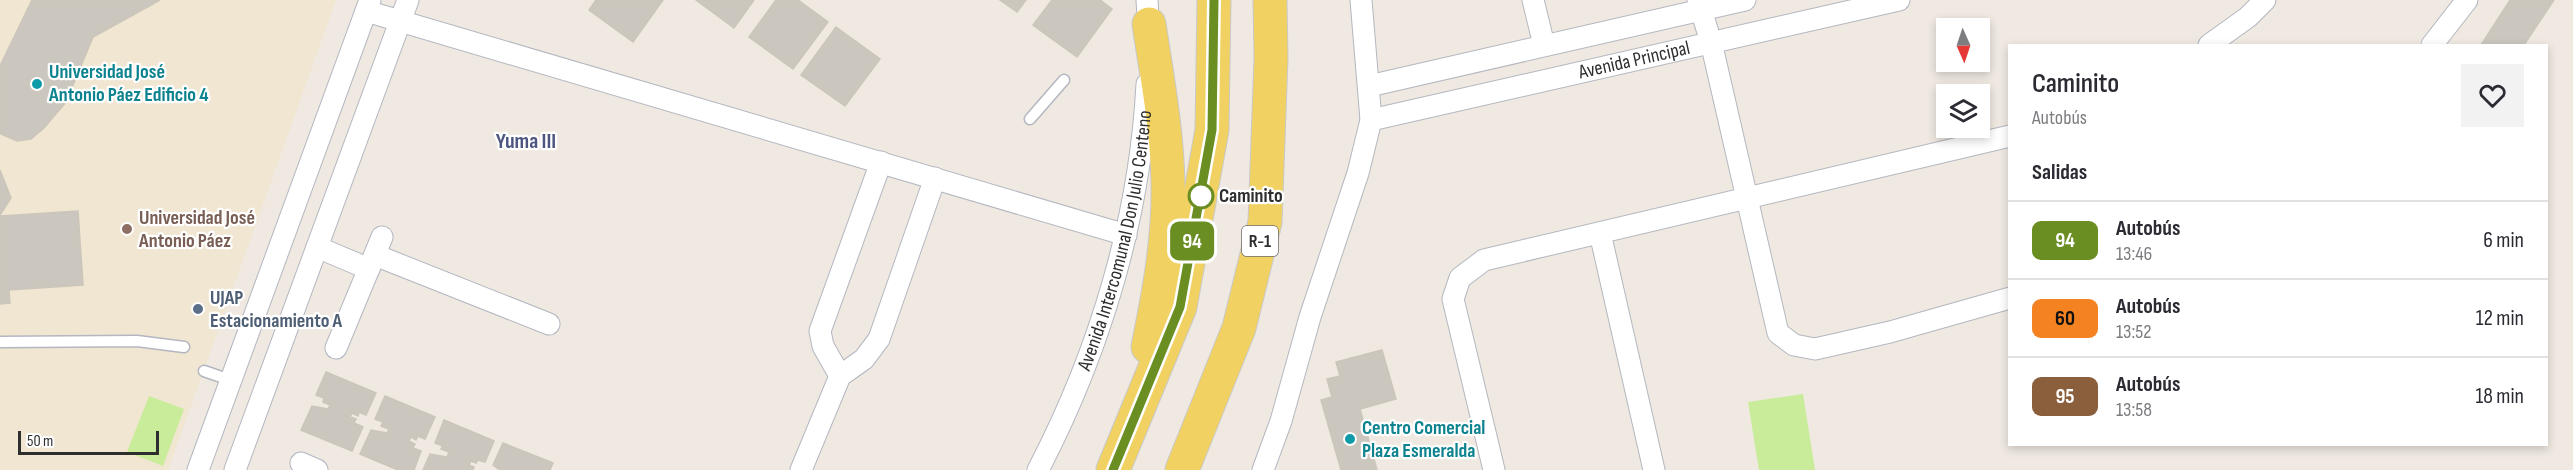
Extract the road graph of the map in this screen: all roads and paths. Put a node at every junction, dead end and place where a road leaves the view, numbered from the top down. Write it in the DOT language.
graph roads {
  1 [pos="408,0"];
  2 [pos="1214,0"];
  3 [pos="1270,0"];
  4 [pos="1361,0"];
  5 [pos="1533,0"];
  6 [pos="1745,0"];
  7 [pos="1899,0"];
  8 [pos="2265,0"];
  9 [pos="2467,0"];
  10 [pos="1699,5"];
  11 [pos="368,6"];
  12 [pos="1148,12"];
  13 [pos="401,20"];
  14 [pos="1711,42"];
  15 [pos="2210,44"];
  16 [pos="2433,44"];
  17 [pos="1544,45"];
  18 [pos="1064,80"];
  19 [pos="1369,86"];
  20 [pos="1030,119"];
  21 [pos="1371,120"];
  22 [pos="2008,136"];
  23 [pos="881,162"];
  24 [pos="935,178"];
  25 [pos="1747,199"];
  26 [pos="1600,233"];
  27 [pos="1126,235"];
  28 [pos="317,247"];
  29 [pos="376,254"];
  30 [pos="2008,299"];
  31 [pos="549,324"];
  32 [pos="0,342"];
  33 [pos="184,347"];
  34 [pos="336,348"];
  35 [pos="204,371"];
  36 [pos="840,376"];
  37 [pos="230,380"];
  38 [pos="264,392"];
  39 [pos="1119,457"];
  40 [pos="198,470"];
  41 [pos="235,470"];
  42 [pos="801,470"];
  43 [pos="1038,470"];
  44 [pos="1182,470"];
  45 [pos="1263,470"];
  46 [pos="1494,470"];
  47 [pos="1654,470"];
  1 -- 13 [label="street"];
  2 -- 39 [label="main road"];
  3 -- 44 [label="main road, R-1"];
  4 -- 19 [label="street"];
  5 -- 17 [label="street"];
  6 -- 10 [label="street, Avenida Principal"];
  7 -- 14 [label="street, Avenida Principal"];
  8 -- 15 [label="street"];
  9 -- 16 [label="street"];
  10 -- 14 [label="street"];
  10 -- 17 [label="street, Avenida Principal"];
  11 -- 13 [label="street"];
  11 -- 37 [label="street"];
  12 -- 27 [label="street, Avenida Intercomunal Don Julio Centeno"];
  12 -- 39 [label="main road"];
  13 -- 23 [label="street"];
  13 -- 28 [label="street"];
  14 -- 21 [label="street, Avenida Principal"];
  14 -- 25 [label="street"];
  17 -- 19 [label="street, Avenida Principal"];
  18 -- 20 [label="lane"];
  19 -- 21 [label="street"];
  21 -- 45 [label="street"];
  22 -- 25 [label="street"];
  23 -- 24 [label="street"];
  23 -- 36 [label="street"];
  24 -- 27 [label="street"];
  24 -- 36 [label="street"];
  25 -- 26 [label="street"];
  25 -- 30 [label="street"];
  26 -- 46 [label="street"];
  26 -- 47 [label="street"];
  27 -- 43 [label="street, Avenida Intercomunal Don Julio Centeno"];
  28 -- 29 [label="street"];
  28 -- 38 [label="street"];
  29 -- 31 [label="street"];
  29 -- 34 [label="street"];
  32 -- 33 [label="lane"];
  35 -- 37 [label="lane"];
  36 -- 42 [label="street"];
  37 -- 38 [label="street"];
  37 -- 40 [label="street"];
  38 -- 41 [label="street"];
}
